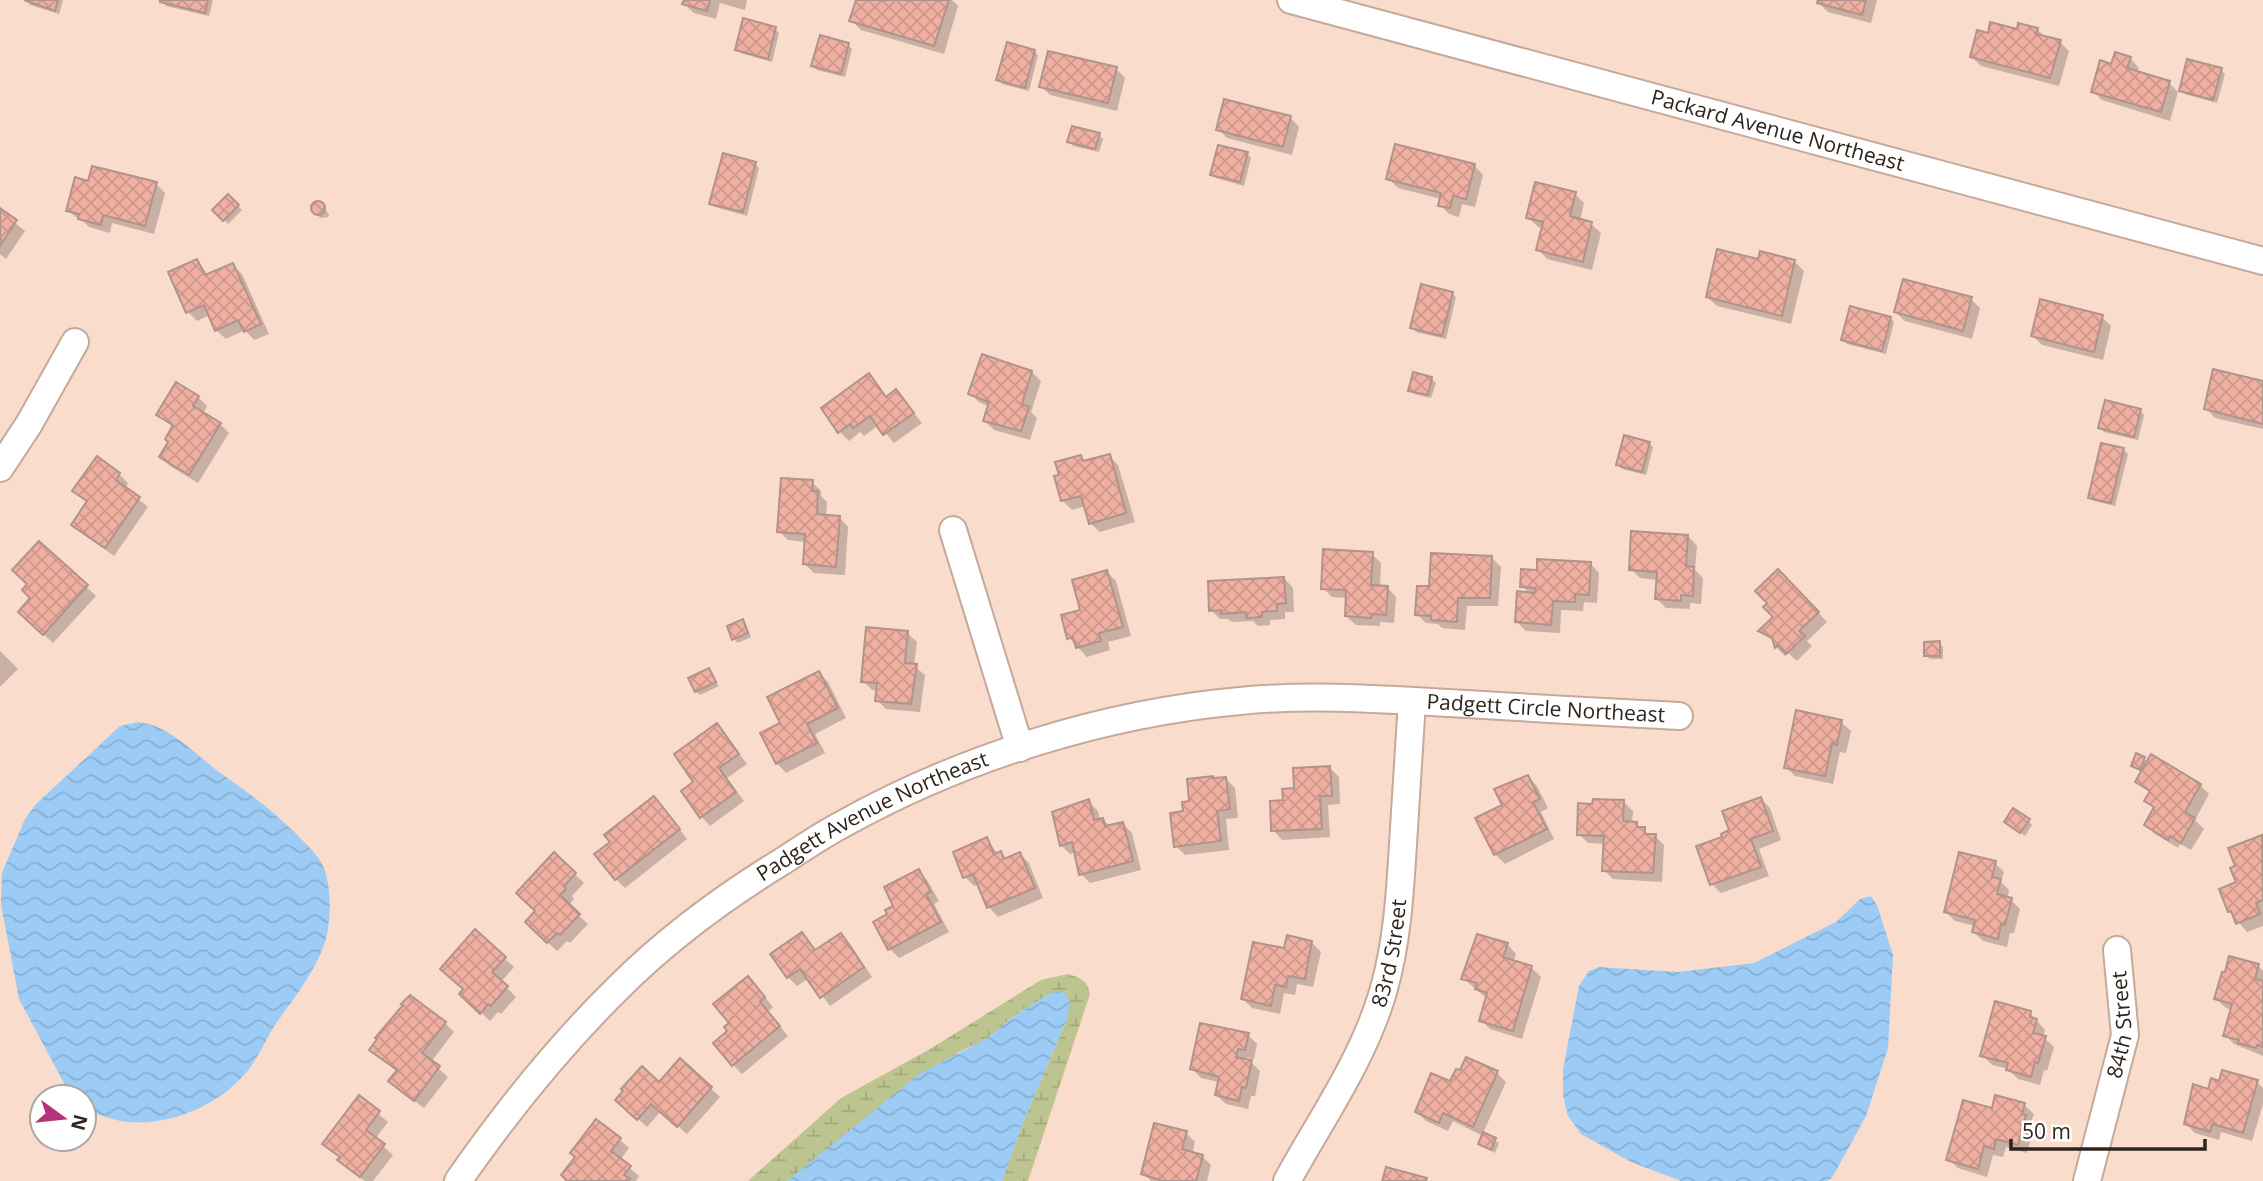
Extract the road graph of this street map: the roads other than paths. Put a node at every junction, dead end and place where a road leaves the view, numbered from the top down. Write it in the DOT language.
graph roads {
  1 [pos="1292,0"];
  2 [pos="2263,261"];
  3 [pos="75,342"];
  4 [pos="0,468"];
  5 [pos="953,530"];
  6 [pos="1412,701"];
  7 [pos="1679,716"];
  8 [pos="1020,748"];
  9 [pos="2117,950"];
  10 [pos="458,1181"];
  11 [pos="1287,1181"];
  12 [pos="2087,1181"];
  1 -- 2 [label="street, Packard Avenue Northeast"];
  3 -- 4 [label="street"];
  5 -- 8 [label="street"];
  6 -- 7 [label="street, Padgett Circle Northeast"];
  6 -- 8 [label="street, Padgett Avenue Northeast"];
  6 -- 11 [label="street, 83rd Street"];
  8 -- 10 [label="street, Padgett Avenue Northeast"];
  9 -- 12 [label="street, 84th Street"];
}
